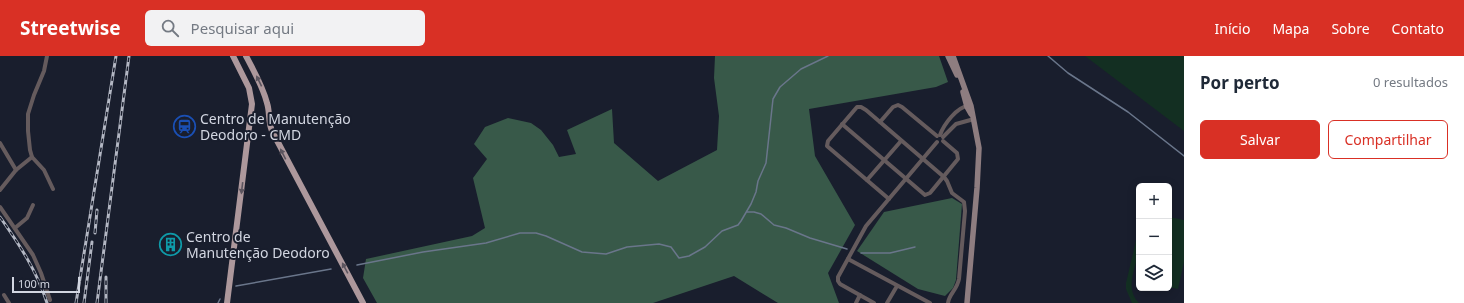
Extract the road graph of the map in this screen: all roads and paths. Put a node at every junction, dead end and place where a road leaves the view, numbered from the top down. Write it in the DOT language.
graph roads {
  1 [pos="47,56"];
  2 [pos="233,56"];
  3 [pos="246,56"];
  4 [pos="948,56"];
  5 [pos="953,56"];
  6 [pos="969,108"];
  7 [pos="973,118"];
  8 [pos="880,122"];
  9 [pos="842,124"];
  10 [pos="941,137"];
  11 [pos="901,140"];
  12 [pos="0,143"];
  13 [pos="32,157"];
  14 [pos="922,158"];
  15 [pos="884,161"];
  16 [pos="16,170"];
  17 [pos="944,177"];
  18 [pos="906,178"];
  19 [pos="867,180"];
  20 [pos="54,189"];
  21 [pos="0,190"];
  22 [pos="889,199"];
  23 [pos="33,205"];
  24 [pos="0,207"];
  25 [pos="15,228"];
  26 [pos="848,259"];
  27 [pos="897,286"];
  28 [pos="4,295"];
  29 [pos="860,295"];
  30 [pos="50,300"];
  31 [pos="10,303"];
  32 [pos="227,303"];
  33 [pos="363,303"];
  34 [pos="856,303"];
  35 [pos="874,303"];
  36 [pos="888,303"];
  37 [pos="930,303"];
  38 [pos="948,303"];
  39 [pos="967,303"];
  1 -- 13 [label="street"];
  2 -- 32 [label="main road, one-way"];
  33 -- 3 [label="main road, one-way"];
  4 -- 6 [label="main road"];
  5 -- 6 [label="main road"];
  6 -- 7 [label="main road"];
  6 -- 10 [label="street"];
  7 -- 10 [label="street"];
  7 -- 39 [label="main road"];
  8 -- 9 [label="street"];
  8 -- 10 [label="street"];
  8 -- 11 [label="street"];
  9 -- 15 [label="street"];
  9 -- 19 [label="street"];
  10 -- 14 [label="street"];
  10 -- 17 [label="street"];
  11 -- 14 [label="street"];
  11 -- 15 [label="street"];
  12 -- 16 [label="street"];
  13 -- 16 [label="street"];
  13 -- 20 [label="street"];
  14 -- 17 [label="street"];
  14 -- 18 [label="street"];
  15 -- 18 [label="street"];
  15 -- 19 [label="street"];
  16 -- 21 [label="street"];
  17 -- 18 [label="street"];
  17 -- 38 [label="street"];
  18 -- 22 [label="street"];
  19 -- 22 [label="street"];
  22 -- 26 [label="street"];
  23 -- 25 [label="street"];
  24 -- 25 [label="street"];
  25 -- 30 [label="street"];
  26 -- 27 [label="street"];
  26 -- 29 [label="street"];
  27 -- 36 [label="street"];
  27 -- 37 [label="street"];
  28 -- 31 [label="street"];
  29 -- 34 [label="street"];
  29 -- 35 [label="street"];
}
